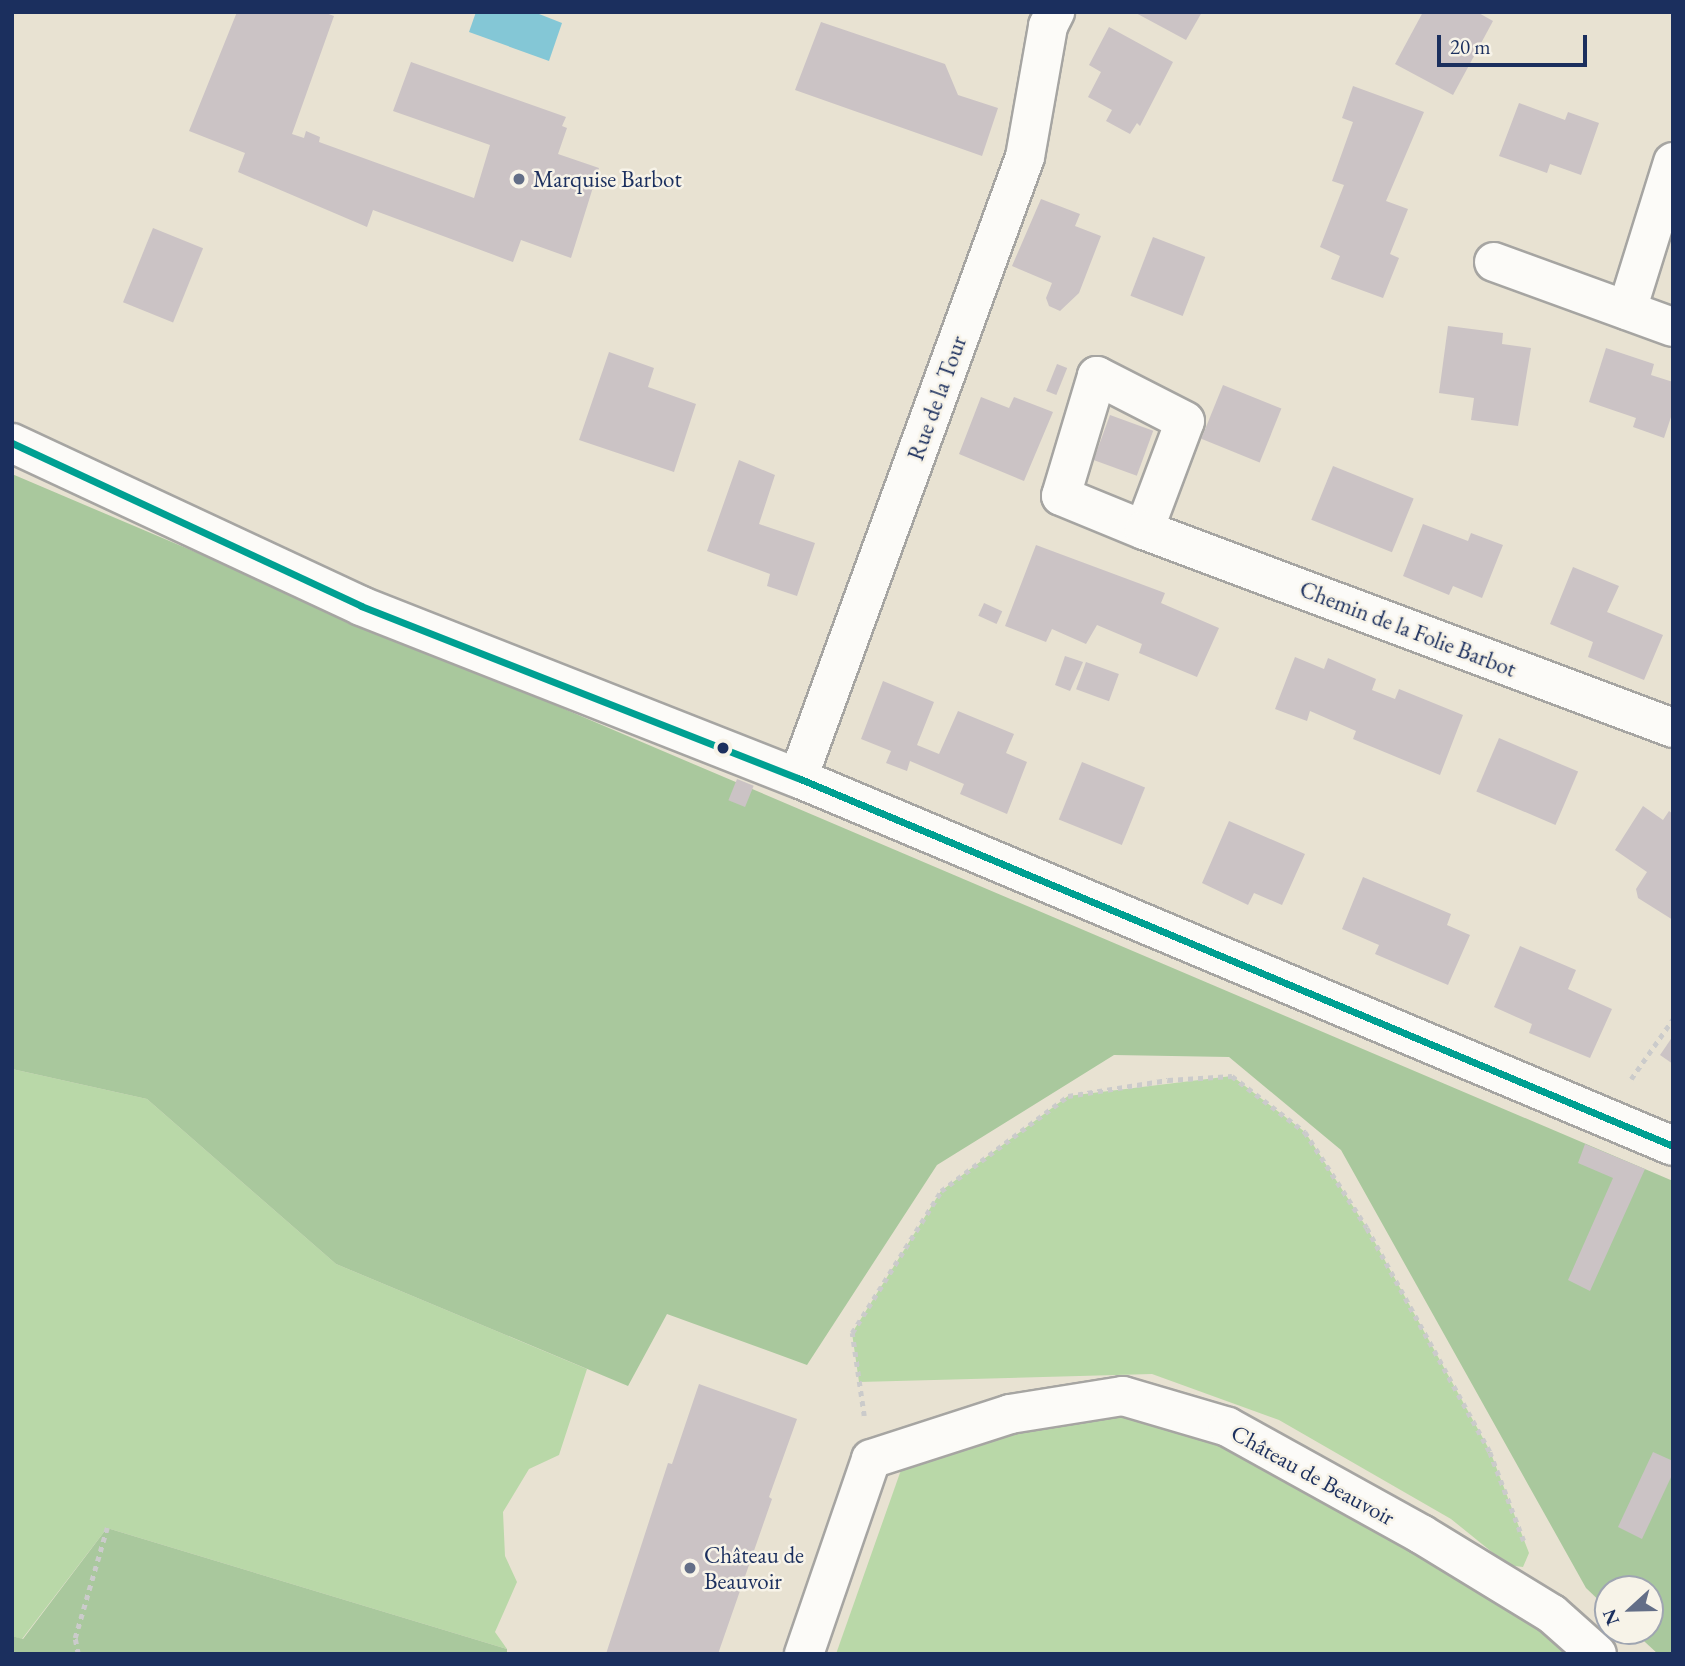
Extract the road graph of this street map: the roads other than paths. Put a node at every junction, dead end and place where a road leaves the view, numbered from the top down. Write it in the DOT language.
graph roads {
  1 [pos="1055,12"];
  2 [pos="1673,162"];
  3 [pos="1494,262"];
  4 [pos="1627,310"];
  5 [pos="1673,327"];
  6 [pos="12,443"];
  7 [pos="1144,530"];
  8 [pos="1673,728"];
  9 [pos="798,778"];
  10 [pos="1673,1146"];
  11 [pos="804,1654"];
  12 [pos="1597,1654"];
  1 -- 9 [label="street, Rue de la Tour"];
  2 -- 4 [label="street"];
  3 -- 4 [label="street"];
  4 -- 5 [label="street"];
  6 -- 9 [label="street"];
  7 -- 8 [label="street, Chemin de la Folie Barbot"];
  9 -- 10 [label="street"];
  11 -- 12 [label="street, Château de Beauvoir"];
}
